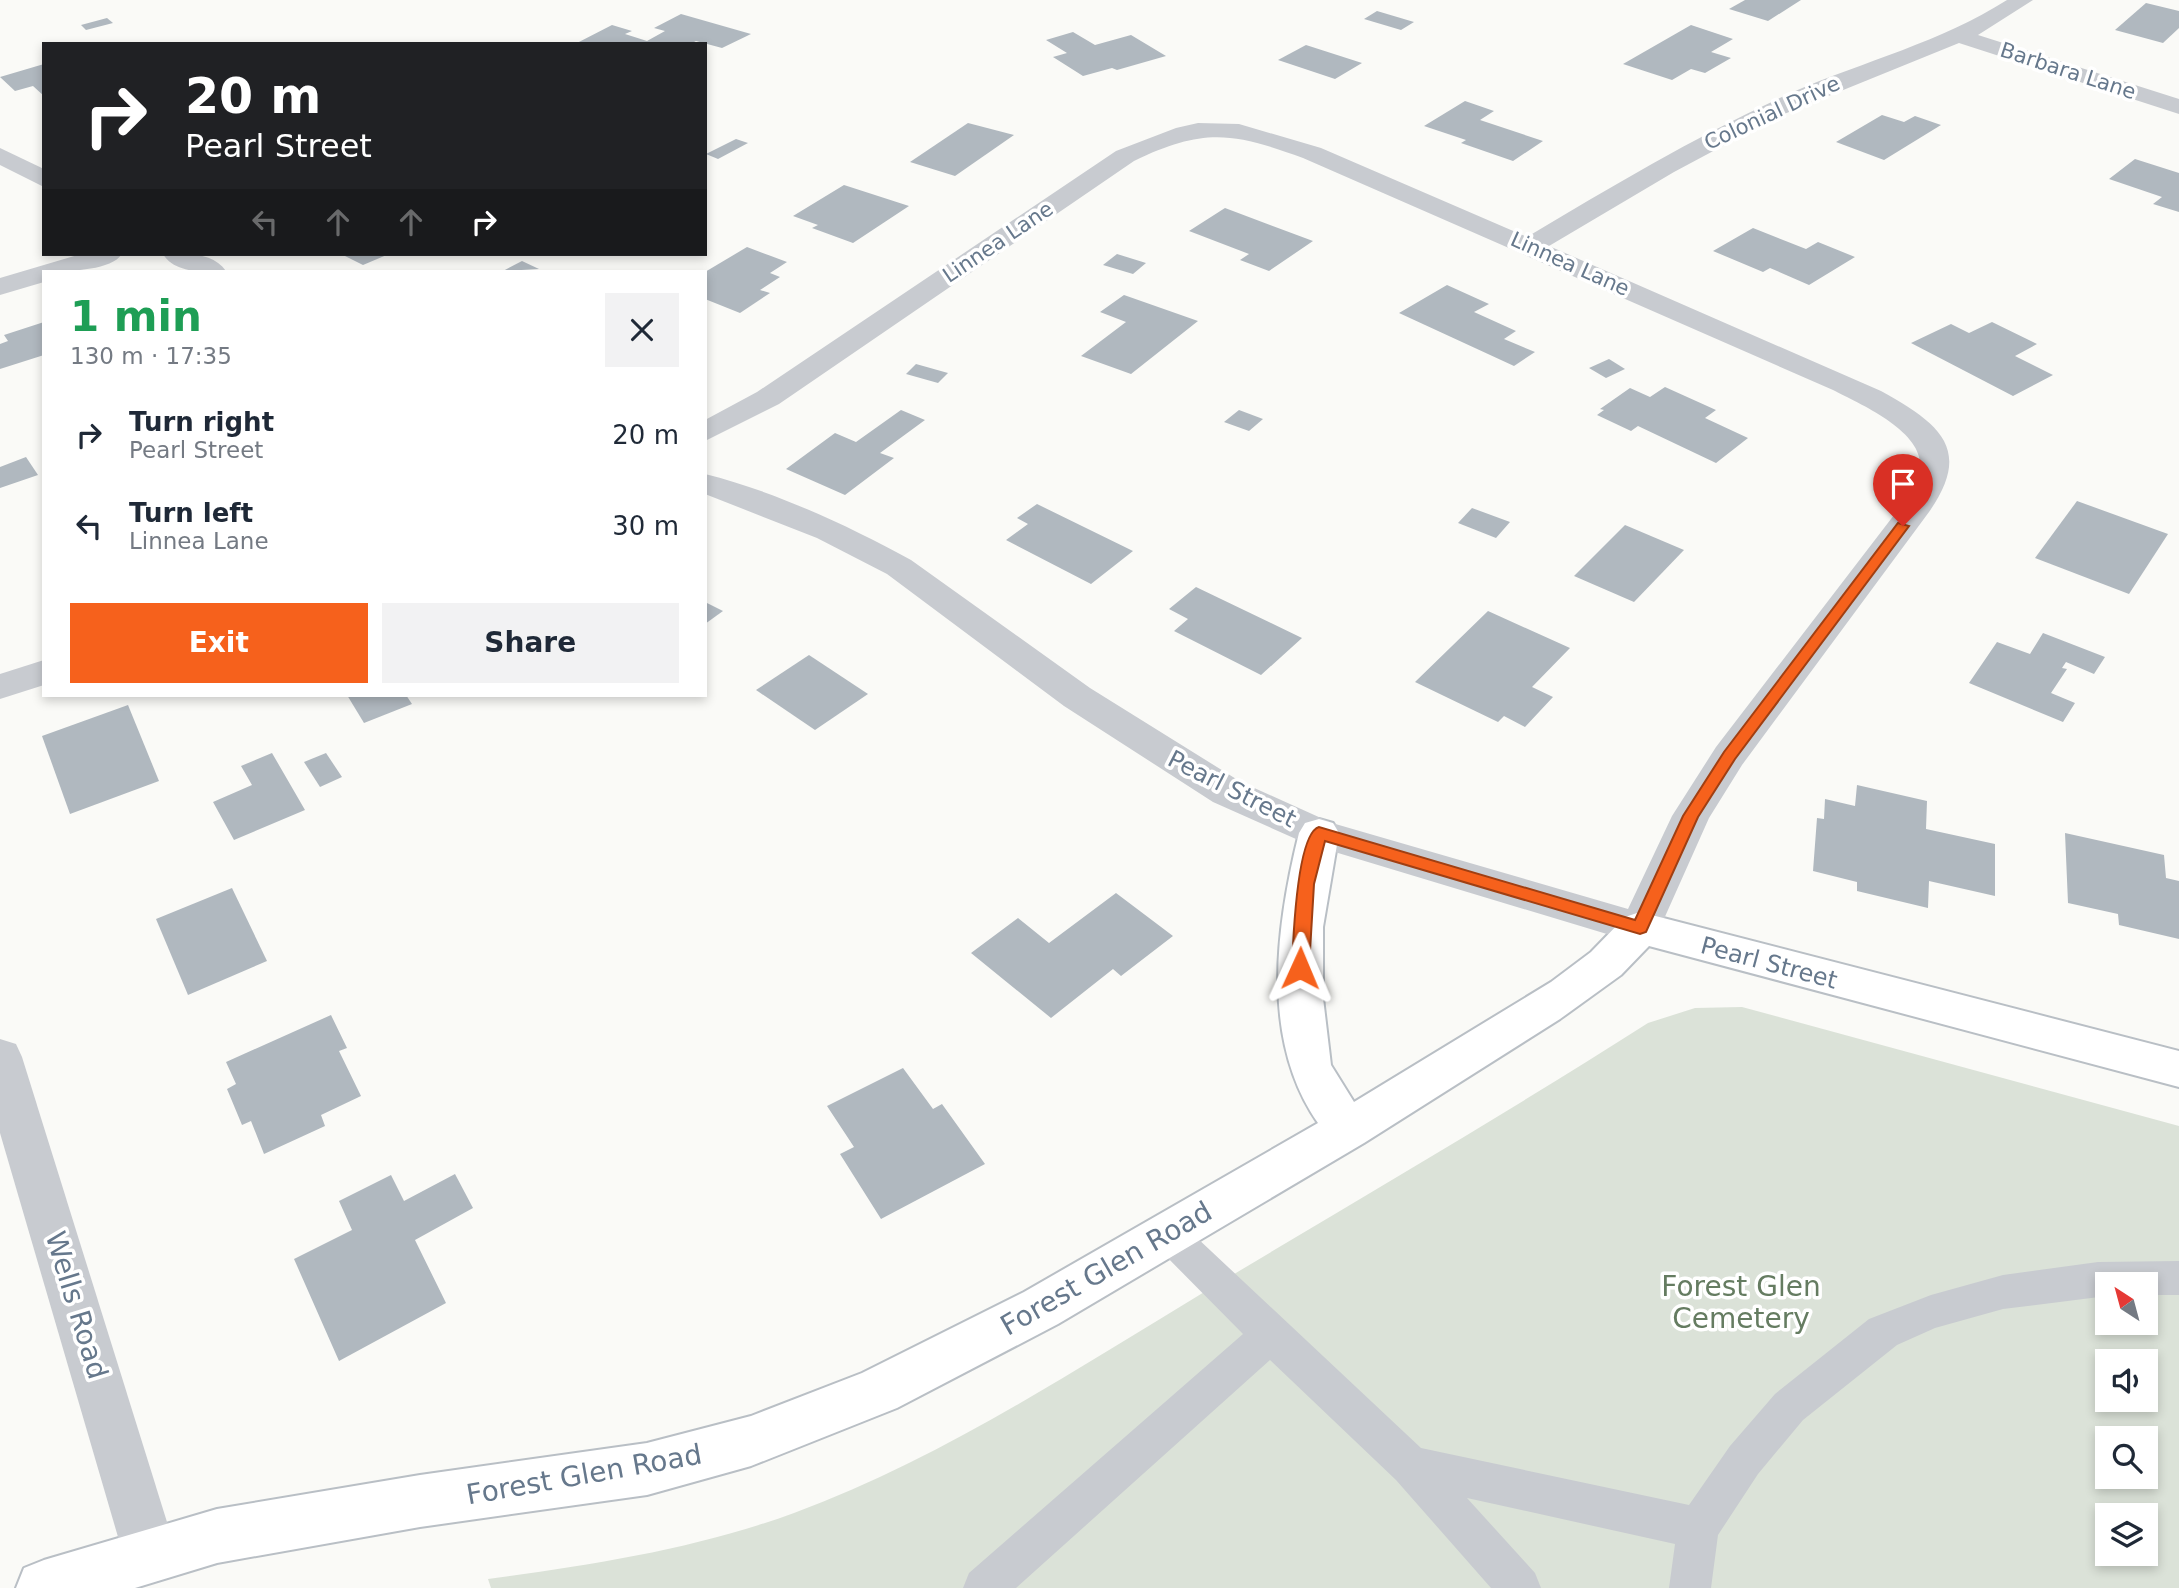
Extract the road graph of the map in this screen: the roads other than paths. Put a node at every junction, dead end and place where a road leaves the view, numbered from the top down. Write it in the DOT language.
graph roads {
  1 [pos="2022,0"];
  2 [pos="1957,35"];
  3 [pos="2179,107"];
  4 [pos="0,155"];
  5 [pos="42,178"];
  6 [pos="1531,246"];
  7 [pos="102,256"];
  8 [pos="180,256"];
  9 [pos="54,270"];
  10 [pos="210,270"];
  11 [pos="42,275"];
  12 [pos="0,287"];
  13 [pos="707,431"];
  14 [pos="707,484"];
  15 [pos="42,673"];
  16 [pos="0,687"];
  17 [pos="1319,833"];
  18 [pos="1640,928"];
  19 [pos="0,1057"];
  20 [pos="2179,1069"];
  21 [pos="1348,1129"];
  22 [pos="1166,1233"];
  23 [pos="2179,1278"];
  24 [pos="1270,1335"];
  25 [pos="1410,1466"];
  26 [pos="1698,1528"];
  27 [pos="150,1554"];
  28 [pos="44,1588"];
  29 [pos="984,1588"];
  30 [pos="1520,1588"];
  31 [pos="1690,1588"];
  1 -- 2 [label="street, Colonial Drive"];
  2 -- 3 [label="street, Barbara Lane"];
  2 -- 6 [label="street, Colonial Drive"];
  4 -- 5 [label="street"];
  6 -- 13 [label="street, Linnea Lane"];
  6 -- 18 [label="street, Linnea Lane"];
  7 -- 9 [label="street"];
  8 -- 10 [label="street"];
  11 -- 12 [label="street"];
  14 -- 17 [label="street, Pearl Street"];
  15 -- 16 [label="street"];
  17 -- 18 [label="street, Pearl Street"];
  17 -- 21 [label="street"];
  18 -- 20 [label="street, Pearl Street"];
  18 -- 21 [label="street, Forest Glen Road"];
  19 -- 27 [label="street, Wells Road"];
  21 -- 22 [label="street, Forest Glen Road"];
  22 -- 24 [label="lane"];
  22 -- 27 [label="street, Forest Glen Road"];
  23 -- 26 [label="lane"];
  24 -- 25 [label="lane"];
  24 -- 29 [label="lane"];
  25 -- 26 [label="lane"];
  25 -- 30 [label="lane"];
  26 -- 31 [label="lane"];
  27 -- 28 [label="street, Forest Glen Road"];
}
